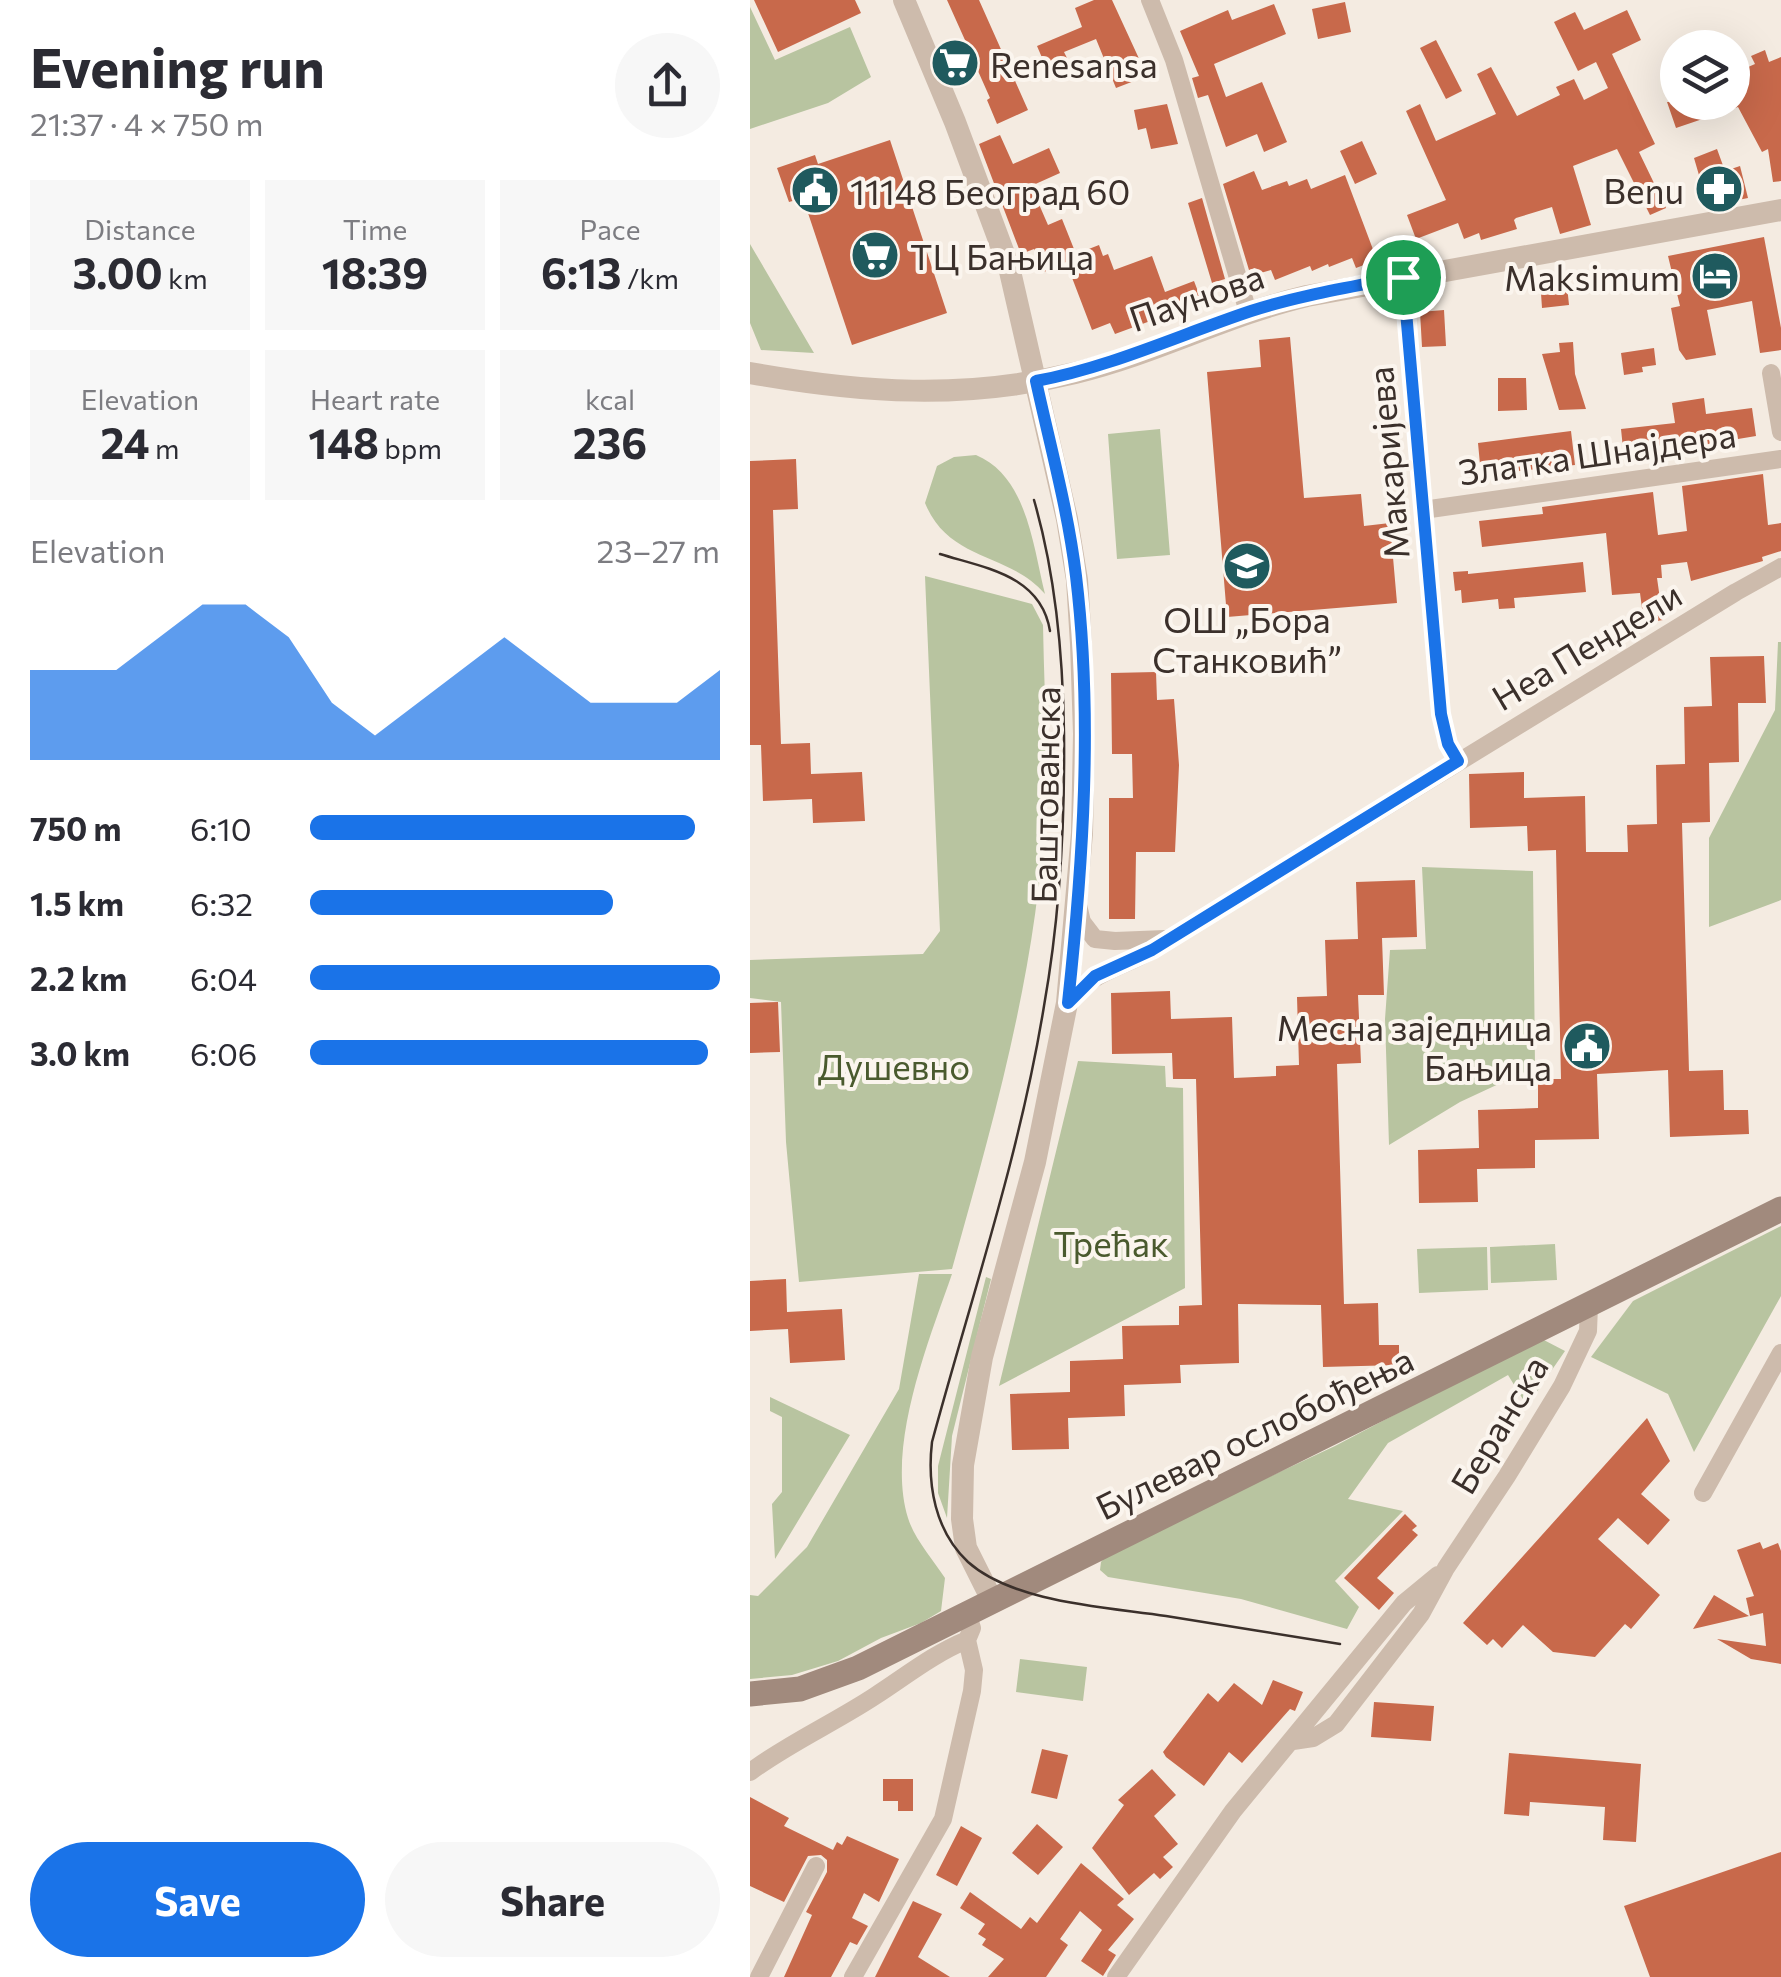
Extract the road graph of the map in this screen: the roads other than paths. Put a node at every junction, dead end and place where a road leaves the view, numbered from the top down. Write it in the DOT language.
graph roads {
  1 [pos="904,0"];
  2 [pos="1150,0"];
  3 [pos="1781,210"];
  4 [pos="1403,277"];
  5 [pos="1248,312"];
  6 [pos="750,373"];
  7 [pos="1771,373"];
  8 [pos="1036,381"];
  9 [pos="1781,432"];
  10 [pos="1781,459"];
  11 [pos="1423,510"];
  12 [pos="1781,567"];
  13 [pos="1458,761"];
  14 [pos="1078,901"];
  15 [pos="1170,938"];
  16 [pos="1068,1003"];
  17 [pos="1781,1209"];
  18 [pos="1589,1306"];
  19 [pos="1781,1353"];
  20 [pos="1703,1493"];
  21 [pos="1446,1568"];
  22 [pos="992,1600"];
  23 [pos="968,1613"];
  24 [pos="967,1640"];
  25 [pos="750,1694"];
  26 [pos="1292,1741"];
  27 [pos="750,1772"];
  28 [pos="816,1866"];
  29 [pos="759,1977"];
  30 [pos="853,1977"];
  31 [pos="1116,1977"];
  1 -- 8 [label="street, Баштованска"];
  2 -- 5 [label="street"];
  3 -- 4 [label="street, Паунова"];
  4 -- 5 [label="street, Паунова"];
  4 -- 11 [label="street, Макаријева"];
  5 -- 8 [label="street, Паунова"];
  6 -- 8 [label="street, Паунова"];
  7 -- 9 [label="street, Златка Шнајдера"];
  8 -- 14 [label="street, Баштованска"];
  10 -- 11 [label="street, Златка Шнајдера"];
  11 -- 13 [label="street, Макаријева"];
  12 -- 13 [label="street, Неа Пендели"];
  13 -- 15 [label="street, Неа Пендели"];
  14 -- 15 [label="street, Неа Пендели"];
  14 -- 16 [label="street, Баштованска"];
  15 -- 16 [label="street, Неа Пендели"];
  16 -- 22 [label="street, Баштованска"];
  17 -- 18 [label="main road, Булевар ослобођења"];
  18 -- 21 [label="street, Беранска"];
  18 -- 22 [label="main road, Булевар ослобођења"];
  19 -- 20 [label="street"];
  21 -- 26 [label="street, Беранска"];
  21 -- 26 [label="street, Беранска"];
  22 -- 23 [label="main road, Булевар ослобођења"];
  23 -- 24 [label="street"];
  23 -- 25 [label="main road, Булевар ослобођења"];
  24 -- 27 [label="street"];
  24 -- 30 [label="street"];
  26 -- 31 [label="street, Беранска"];
  28 -- 29 [label="street"];
}
